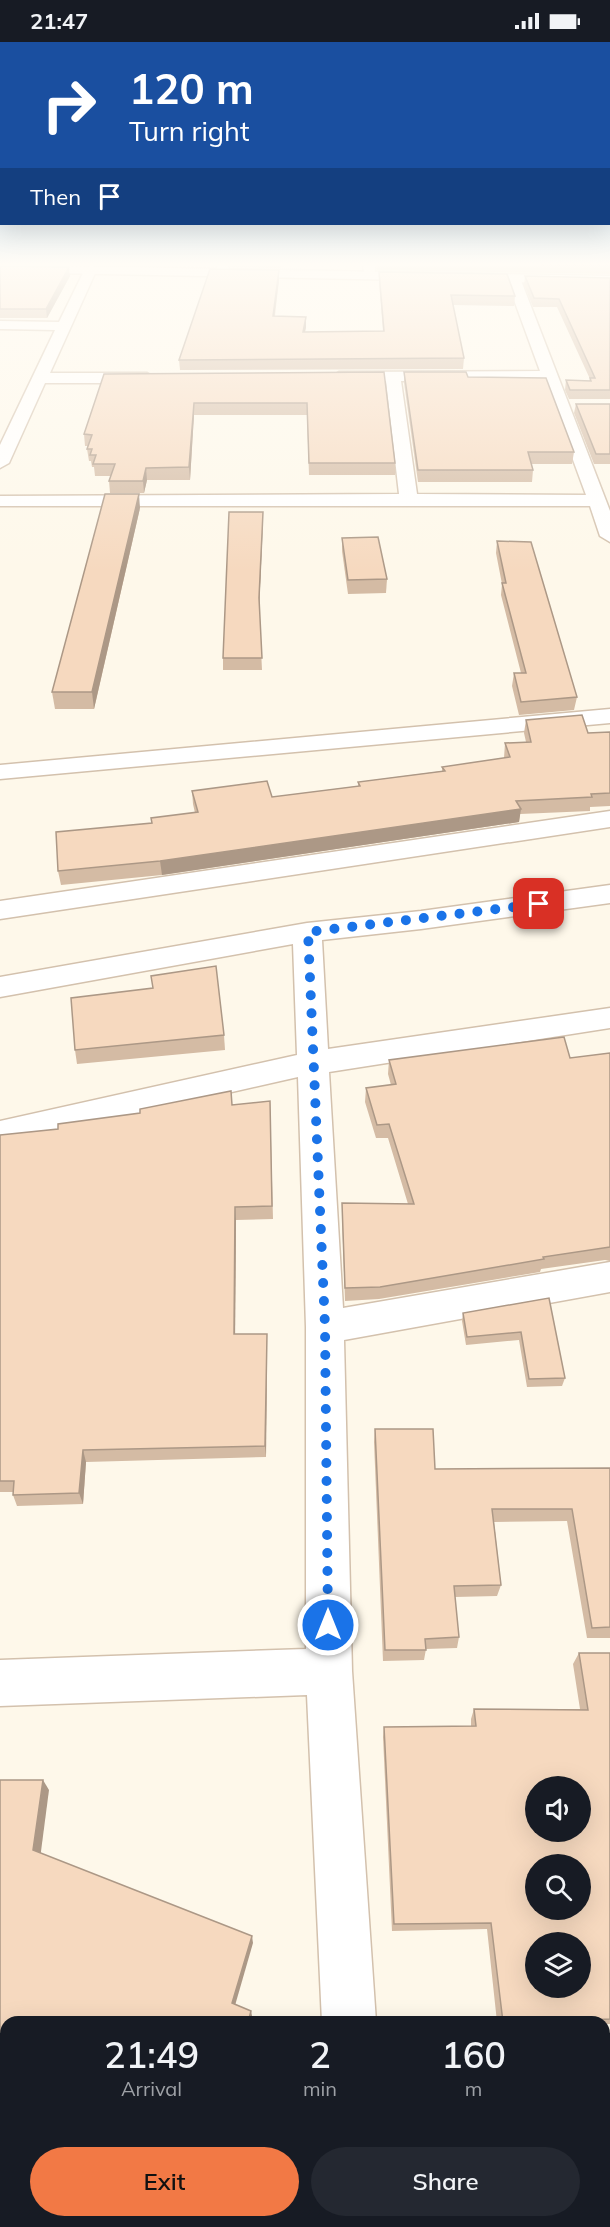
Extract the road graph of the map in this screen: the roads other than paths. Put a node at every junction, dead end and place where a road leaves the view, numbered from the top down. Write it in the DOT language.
graph roads {
  1 [pos="45,367"];
  2 [pos="547,367"];
  3 [pos="550,376"];
  4 [pos="322,377"];
  5 [pos="393,377"];
  6 [pos="40,378"];
  7 [pos="158,378"];
  8 [pos="562,406"];
  9 [pos="581,406"];
  10 [pos="6,435"];
  11 [pos="0,463"];
  12 [pos="409,499"];
  13 [pos="0,501"];
  14 [pos="597,501"];
  15 [pos="610,536"];
  16 [pos="610,716"];
  17 [pos="0,772"];
  18 [pos="610,819"];
  19 [pos="610,894"];
  20 [pos="0,910"];
  21 [pos="308,932"];
  22 [pos="0,987"];
  23 [pos="610,1018"];
  24 [pos="312,1063"];
  25 [pos="0,1133"];
  26 [pos="610,1277"];
  27 [pos="325,1326"];
  28 [pos="329,1671"];
  29 [pos="0,1683"];
  30 [pos="350,2016"];
  1 -- 6 [label="street"];
  2 -- 3 [label="street"];
  3 -- 5 [label="street"];
  3 -- 8 [label="street"];
  4 -- 5 [label="street"];
  5 -- 12 [label="street"];
  6 -- 7 [label="street"];
  6 -- 10 [label="street"];
  8 -- 9 [label="street"];
  8 -- 14 [label="street"];
  10 -- 11 [label="street"];
  12 -- 13 [label="street"];
  12 -- 14 [label="street"];
  14 -- 15 [label="street"];
  16 -- 17 [label="street"];
  18 -- 20 [label="street"];
  19 -- 21 [label="street"];
  21 -- 22 [label="street"];
  21 -- 24 [label="street"];
  23 -- 24 [label="street"];
  24 -- 25 [label="street"];
  24 -- 27 [label="street"];
  26 -- 27 [label="street"];
  27 -- 28 [label="street"];
  28 -- 29 [label="street"];
  28 -- 30 [label="street"];
}
